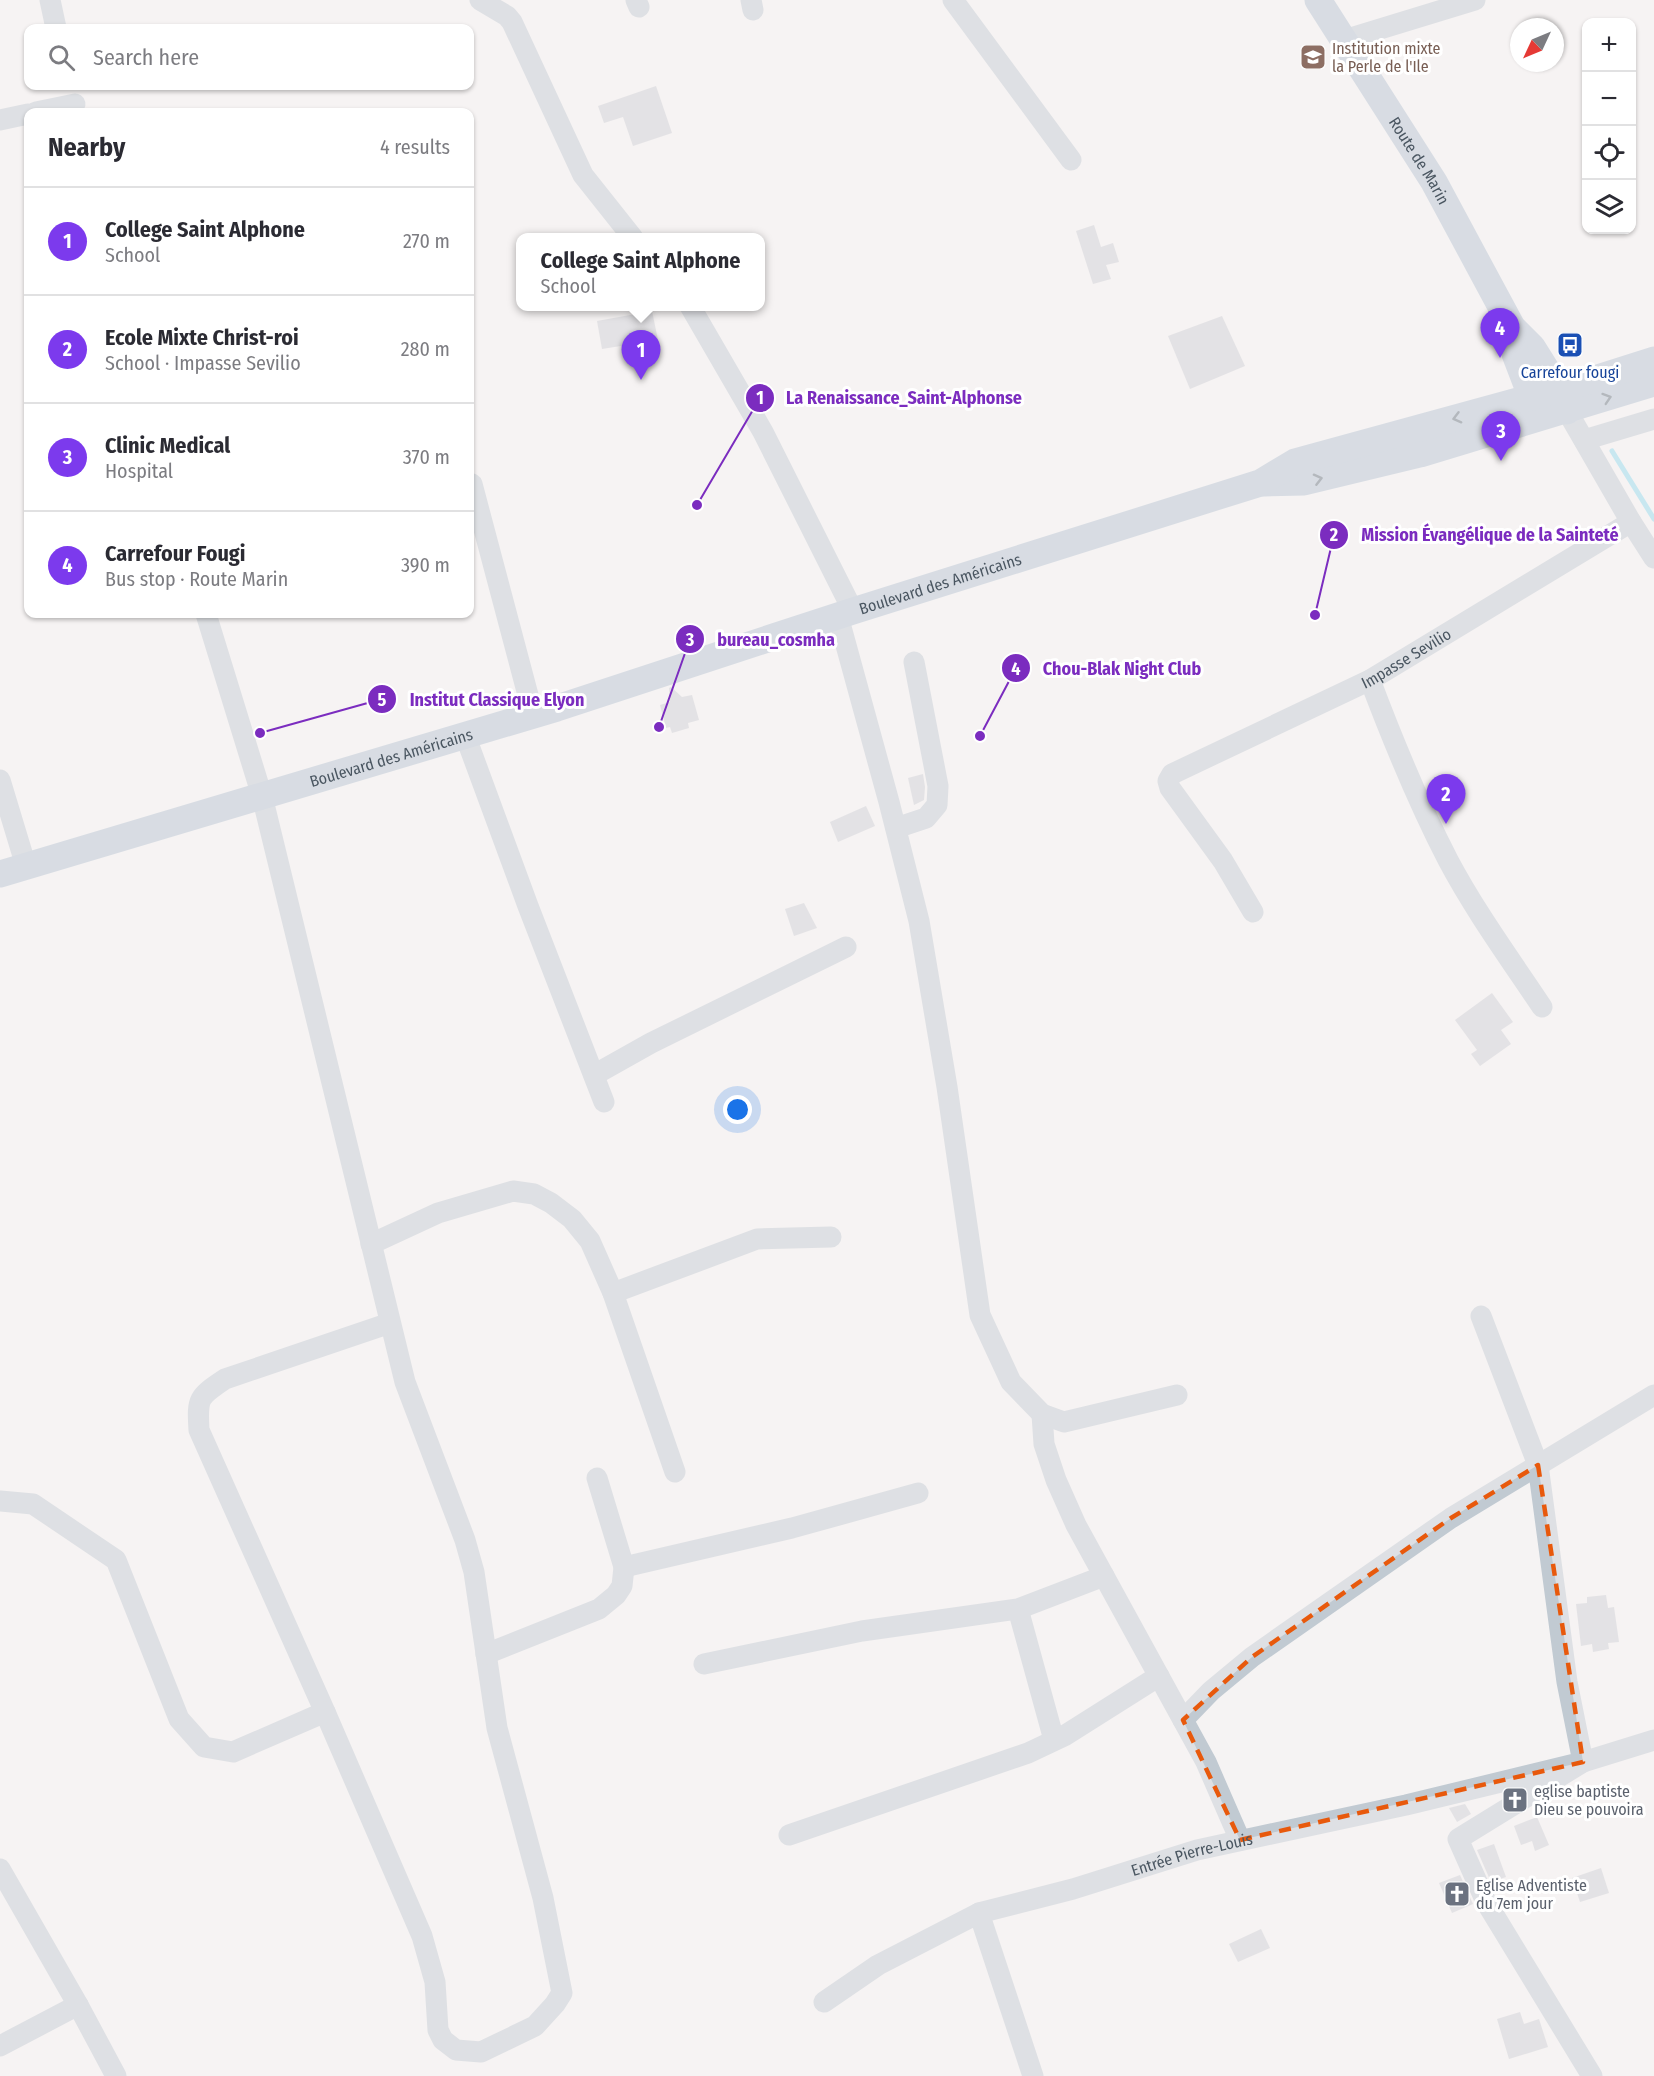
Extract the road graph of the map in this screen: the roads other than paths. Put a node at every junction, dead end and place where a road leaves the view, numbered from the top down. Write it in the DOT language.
graph roads {
  1 [pos="50,0"];
  2 [pos="480,0"];
  3 [pos="953,0"];
  4 [pos="1318,0"];
  5 [pos="1475,0"];
  6 [pos="56,24"];
  7 [pos="1344,40"];
  8 [pos="74,101"];
  9 [pos="50,108"];
  10 [pos="24,115"];
  11 [pos="0,120"];
  12 [pos="1071,160"];
  13 [pos="630,233"];
  14 [pos="693,311"];
  15 [pos="1512,327"];
  16 [pos="1654,360"];
  17 [pos="1654,383"];
  18 [pos="1563,400"];
  19 [pos="1535,407"];
  20 [pos="1654,419"];
  21 [pos="1584,440"];
  22 [pos="474,492"];
  23 [pos="1631,522"];
  24 [pos="1654,558"];
  25 [pos="845,613"];
  26 [pos="207,618"];
  27 [pos="914,662"];
  28 [pos="1370,680"];
  29 [pos="533,714"];
  30 [pos="465,735"];
  31 [pos="0,780"];
  32 [pos="262,796"];
  33 [pos="896,828"];
  34 [pos="26,866"];
  35 [pos="0,874"];
  36 [pos="1253,912"];
  37 [pos="846,947"];
  38 [pos="1542,1007"];
  39 [pos="594,1075"];
  40 [pos="604,1102"];
  41 [pos="831,1237"];
  42 [pos="371,1244"];
  43 [pos="613,1293"];
  44 [pos="1481,1316"];
  45 [pos="390,1323"];
  46 [pos="1177,1395"];
  47 [pos="1654,1395"];
  48 [pos="1042,1414"];
  49 [pos="1538,1465"];
  50 [pos="675,1472"];
  51 [pos="597,1478"];
  52 [pos="918,1493"];
  53 [pos="0,1501"];
  54 [pos="624,1567"];
  55 [pos="1104,1576"];
  56 [pos="1018,1609"];
  57 [pos="486,1654"];
  58 [pos="704,1664"];
  59 [pos="1159,1676"];
  60 [pos="325,1712"];
  61 [pos="1183,1720"];
  62 [pos="1054,1740"];
  63 [pos="1654,1740"];
  64 [pos="1583,1762"];
  65 [pos="789,1835"];
  66 [pos="1240,1839"];
  67 [pos="0,1869"];
  68 [pos="979,1913"];
  69 [pos="824,2002"];
  70 [pos="78,2005"];
  71 [pos="0,2046"];
  72 [pos="116,2076"];
  73 [pos="1033,2076"];
  74 [pos="1592,2076"];
  1 -- 6 [label="street"];
  2 -- 13 [label="street"];
  3 -- 12 [label="street"];
  4 -- 7 [label="main road, Route de Marin"];
  5 -- 7 [label="street"];
  7 -- 15 [label="main road, Route de Marin"];
  8 -- 9 [label="street"];
  10 -- 11 [label="street"];
  14 -- 25 [label="street"];
  15 -- 18 [label="main road"];
  15 -- 19 [label="main road"];
  16 -- 18 [label="main road, Boulevard des Américains"];
  18 -- 17 [label="main road, Boulevard des Américains, one-way"];
  18 -- 19 [label="main road, Boulevard des Américains"];
  18 -- 21 [label="street"];
  19 -- 25 [label="main road, Boulevard des Américains"];
  20 -- 21 [label="street"];
  21 -- 23 [label="street"];
  22 -- 29 [label="street"];
  23 -- 24 [label="street"];
  23 -- 28 [label="street, Impasse Sevilio"];
  25 -- 29 [label="main road, Boulevard des Américains"];
  25 -- 33 [label="street"];
  26 -- 32 [label="street"];
  27 -- 33 [label="street"];
  28 -- 36 [label="street, Impasse Sevilio"];
  28 -- 38 [label="street"];
  29 -- 30 [label="main road, Boulevard des Américains"];
  30 -- 32 [label="main road, Boulevard des Américains"];
  30 -- 39 [label="street"];
  31 -- 34 [label="street"];
  32 -- 34 [label="main road, Boulevard des Américains"];
  32 -- 42 [label="street"];
  33 -- 48 [label="street"];
  34 -- 35 [label="main road, Boulevard des Américains"];
  37 -- 39 [label="street"];
  39 -- 40 [label="street"];
  41 -- 43 [label="street"];
  42 -- 43 [label="street"];
  42 -- 45 [label="street"];
  43 -- 50 [label="street"];
  44 -- 49 [label="street"];
  45 -- 57 [label="street"];
  45 -- 60 [label="street"];
  46 -- 48 [label="street"];
  47 -- 49 [label="street"];
  48 -- 55 [label="street"];
  49 -- 61 [label="street"];
  49 -- 64 [label="street"];
  51 -- 54 [label="street"];
  52 -- 54 [label="street"];
  53 -- 60 [label="street"];
  54 -- 57 [label="street"];
  55 -- 56 [label="street"];
  55 -- 59 [label="street"];
  56 -- 58 [label="street"];
  56 -- 62 [label="street"];
  57 -- 60 [label="street"];
  59 -- 61 [label="street"];
  59 -- 62 [label="street"];
  61 -- 66 [label="street"];
  62 -- 65 [label="street"];
  63 -- 64 [label="street"];
  64 -- 66 [label="street, Entrée Pierre-Louis"];
  64 -- 74 [label="street"];
  66 -- 68 [label="street, Entrée Pierre-Louis"];
  67 -- 70 [label="street"];
  68 -- 69 [label="street, Entrée Pierre-Louis"];
  68 -- 73 [label="street"];
  70 -- 71 [label="street"];
  70 -- 72 [label="street"];
}
